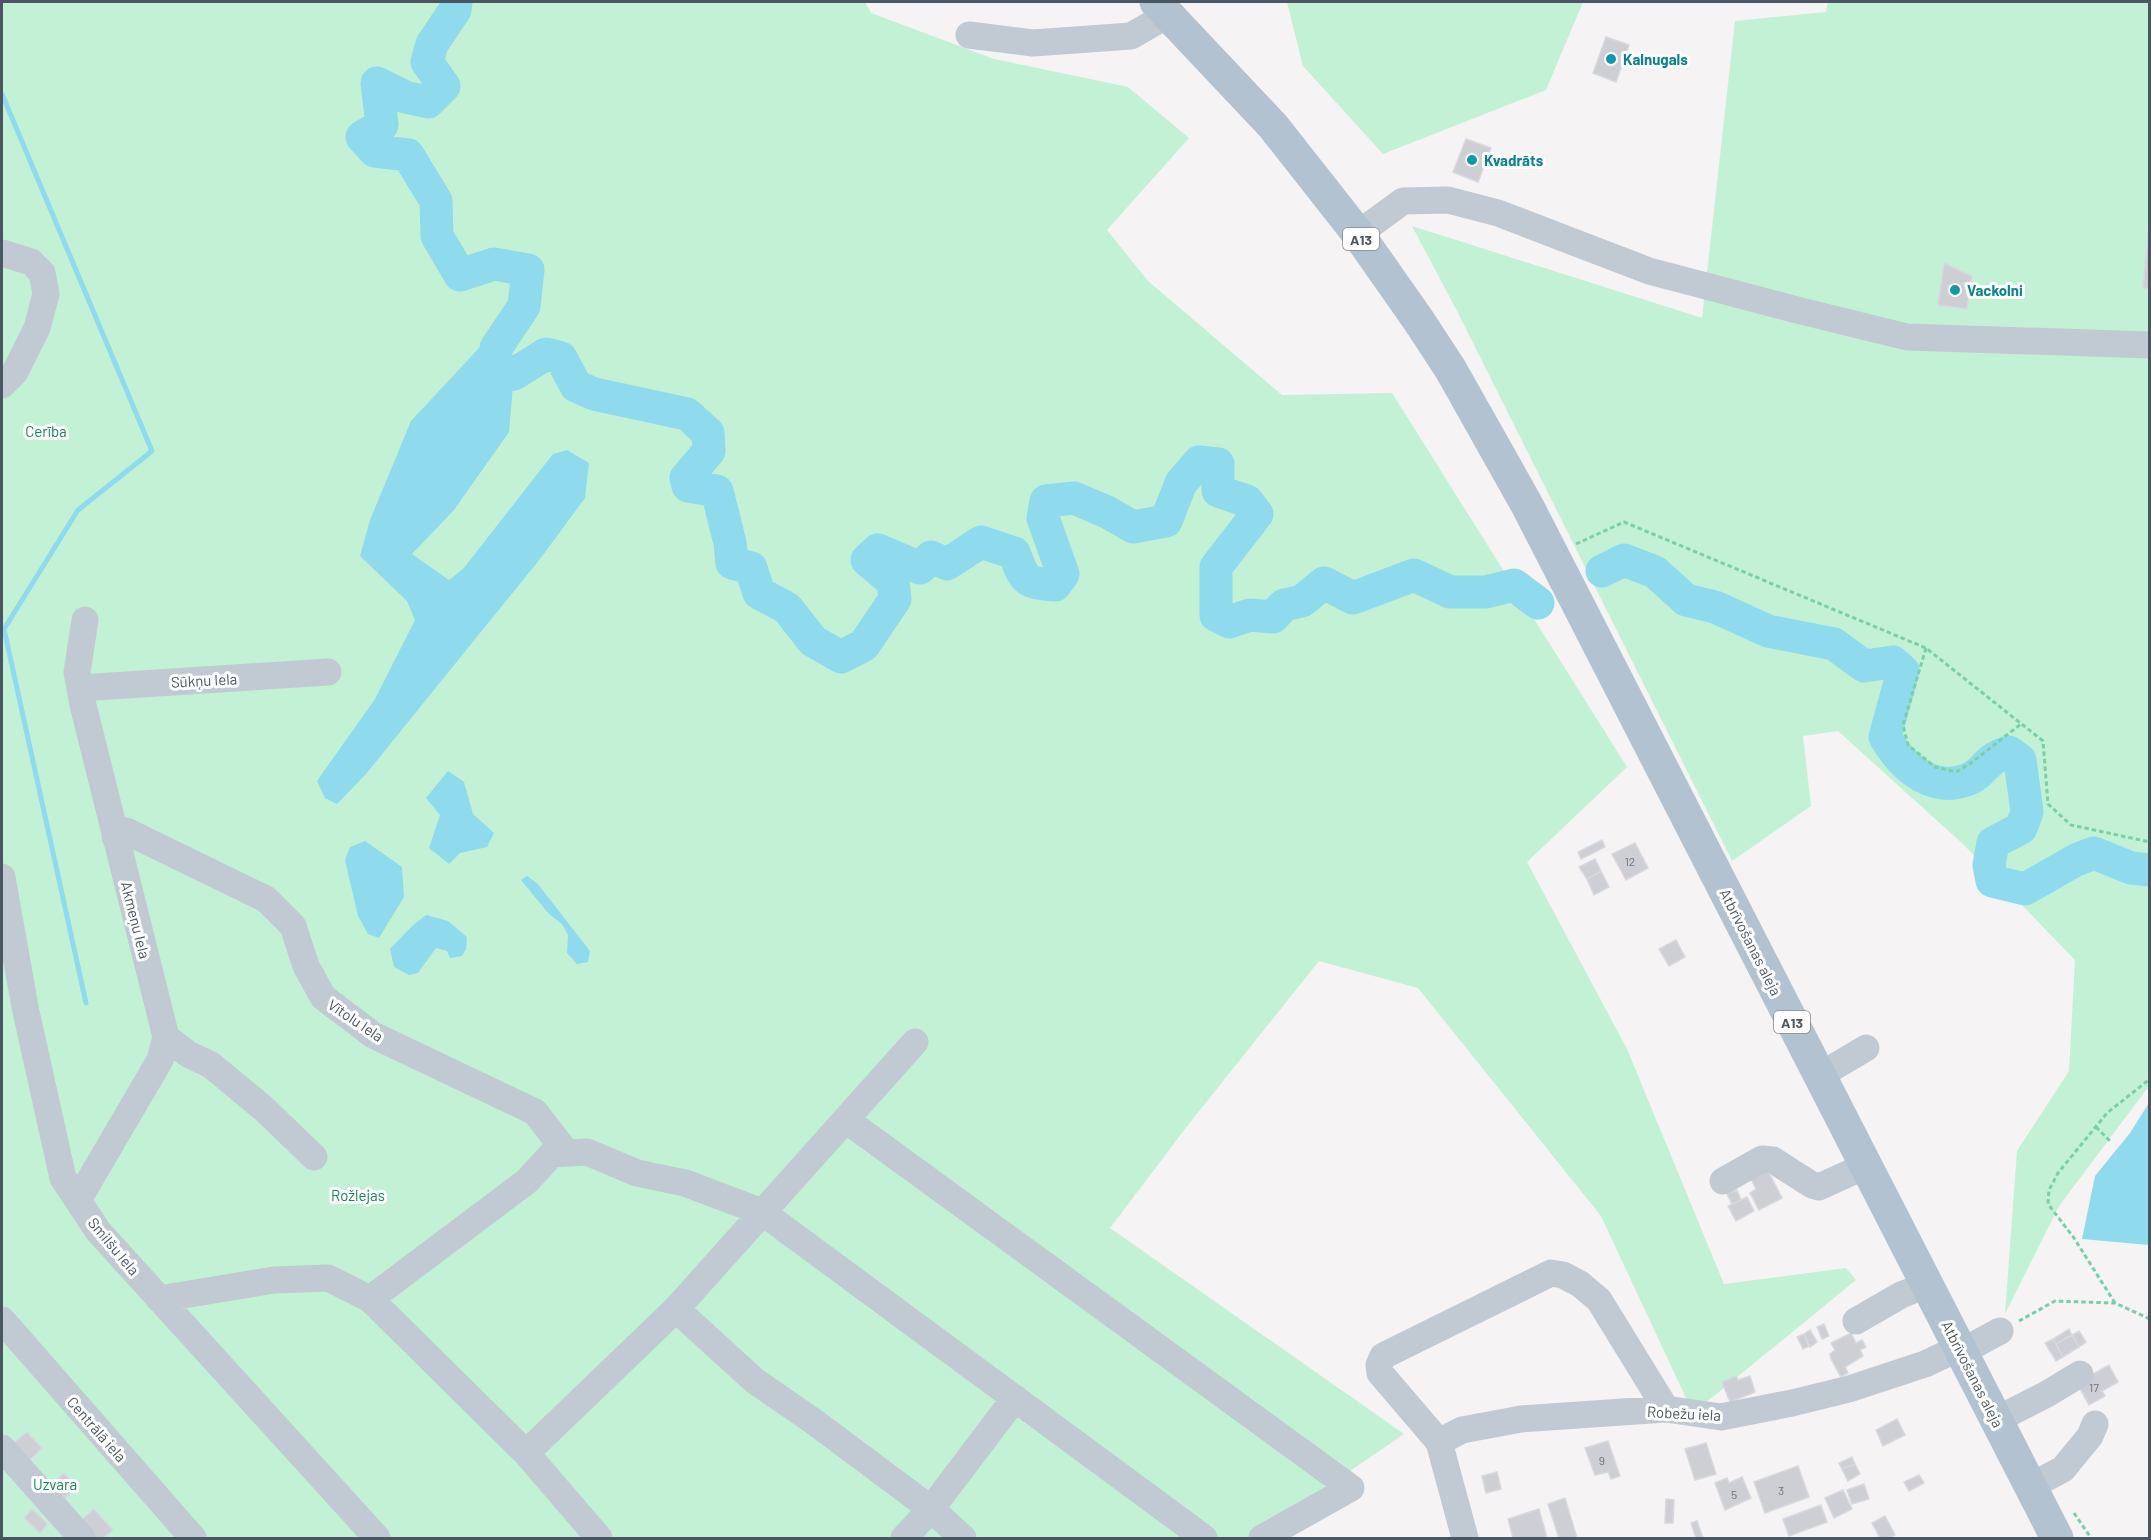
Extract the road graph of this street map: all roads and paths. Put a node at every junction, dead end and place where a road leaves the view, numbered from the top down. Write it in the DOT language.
graph roads {
  1 [pos="1163,8"];
  2 [pos="969,35"];
  3 [pos="1358,234"];
  4 [pos="2,253"];
  5 [pos="2150,345"];
  6 [pos="2,384"];
  7 [pos="1572,545"];
  8 [pos="85,620"];
  9 [pos="1926,648"];
  10 [pos="328,672"];
  11 [pos="80,687"];
  12 [pos="2022,724"];
  13 [pos="115,837"];
  14 [pos="2150,842"];
  15 [pos="2,877"];
  16 [pos="166,1037"];
  17 [pos="915,1042"];
  18 [pos="1866,1048"];
  19 [pos="1819,1076"];
  20 [pos="2150,1079"];
  21 [pos="846,1120"];
  22 [pos="2096,1127"];
  23 [pos="2110,1141"];
  24 [pos="566,1152"];
  25 [pos="314,1157"];
  26 [pos="1865,1166"];
  27 [pos="1723,1181"];
  28 [pos="78,1200"];
  29 [pos="762,1212"];
  30 [pos="1926,1285"];
  31 [pos="159,1299"];
  32 [pos="370,1299"];
  33 [pos="2115,1303"];
  34 [pos="676,1309"];
  35 [pos="2150,1319"];
  36 [pos="2,1320"];
  37 [pos="1856,1321"];
  38 [pos="2000,1331"];
  39 [pos="1960,1350"];
  40 [pos="2080,1374"];
  41 [pos="1015,1398"];
  42 [pos="1666,1409"];
  43 [pos="1996,1420"];
  44 [pos="2095,1424"];
  45 [pos="1439,1442"];
  46 [pos="2,1448"];
  47 [pos="526,1453"];
  48 [pos="2031,1486"];
  49 [pos="931,1509"];
  50 [pos="82,1539"];
  51 [pos="193,1539"];
  52 [pos="377,1539"];
  53 [pos="599,1539"];
  54 [pos="904,1539"];
  55 [pos="963,1539"];
  56 [pos="1204,1539"];
  57 [pos="1262,1539"];
  58 [pos="1465,1539"];
  59 [pos="2057,1539"];
  1 -- 2 [label="street"];
  1 -- 3 [label="main road, A13"];
  3 -- 5 [label="street"];
  3 -- 19 [label="main road, Atbrīvošanas aleja / A13"];
  4 -- 6 [label="street"];
  7 -- 9 [label="path"];
  8 -- 11 [label="street, Akmeņu Iela"];
  9 -- 12 [label="path"];
  9 -- 12 [label="path"];
  10 -- 11 [label="street, Sūkņu Iela"];
  11 -- 13 [label="street, Akmeņu Iela"];
  12 -- 14 [label="path"];
  13 -- 16 [label="street, Akmeņu Iela"];
  13 -- 24 [label="street, Vītolu Iela"];
  15 -- 28 [label="street, Smilšu Iela"];
  16 -- 25 [label="street"];
  16 -- 28 [label="street"];
  17 -- 21 [label="street"];
  18 -- 19 [label="street"];
  19 -- 26 [label="main road, Atbrīvošanas aleja / A13"];
  20 -- 22 [label="path"];
  21 -- 29 [label="street"];
  21 -- 57 [label="street"];
  22 -- 23 [label="path"];
  22 -- 33 [label="path"];
  24 -- 29 [label="street"];
  24 -- 32 [label="street"];
  26 -- 27 [label="street"];
  26 -- 30 [label="main road, Atbrīvošanas aleja / A13"];
  28 -- 31 [label="street, Smilšu Iela"];
  29 -- 34 [label="street"];
  29 -- 41 [label="street"];
  30 -- 37 [label="street"];
  30 -- 39 [label="main road, Atbrīvošanas aleja / A13"];
  31 -- 32 [label="street"];
  31 -- 52 [label="street, Smilšu Iela"];
  32 -- 47 [label="street"];
  33 -- 35 [label="path"];
  33 -- 38 [label="path"];
  34 -- 47 [label="street"];
  34 -- 49 [label="street"];
  36 -- 51 [label="street, Centrālā iela"];
  38 -- 39 [label="street, Robežu iela"];
  39 -- 42 [label="street, Robežu iela"];
  39 -- 43 [label="main road, Atbrīvošanas aleja / A13"];
  40 -- 43 [label="street"];
  41 -- 49 [label="street"];
  41 -- 56 [label="street"];
  42 -- 45 [label="street, Robežu iela"];
  42 -- 45 [label="street"];
  43 -- 48 [label="main road, Atbrīvošanas aleja / A13"];
  44 -- 48 [label="street"];
  45 -- 58 [label="street"];
  46 -- 50 [label="street"];
  47 -- 53 [label="street"];
  48 -- 59 [label="main road, Atbrīvošanas aleja / A13"];
  49 -- 54 [label="street"];
  49 -- 55 [label="street"];
}
